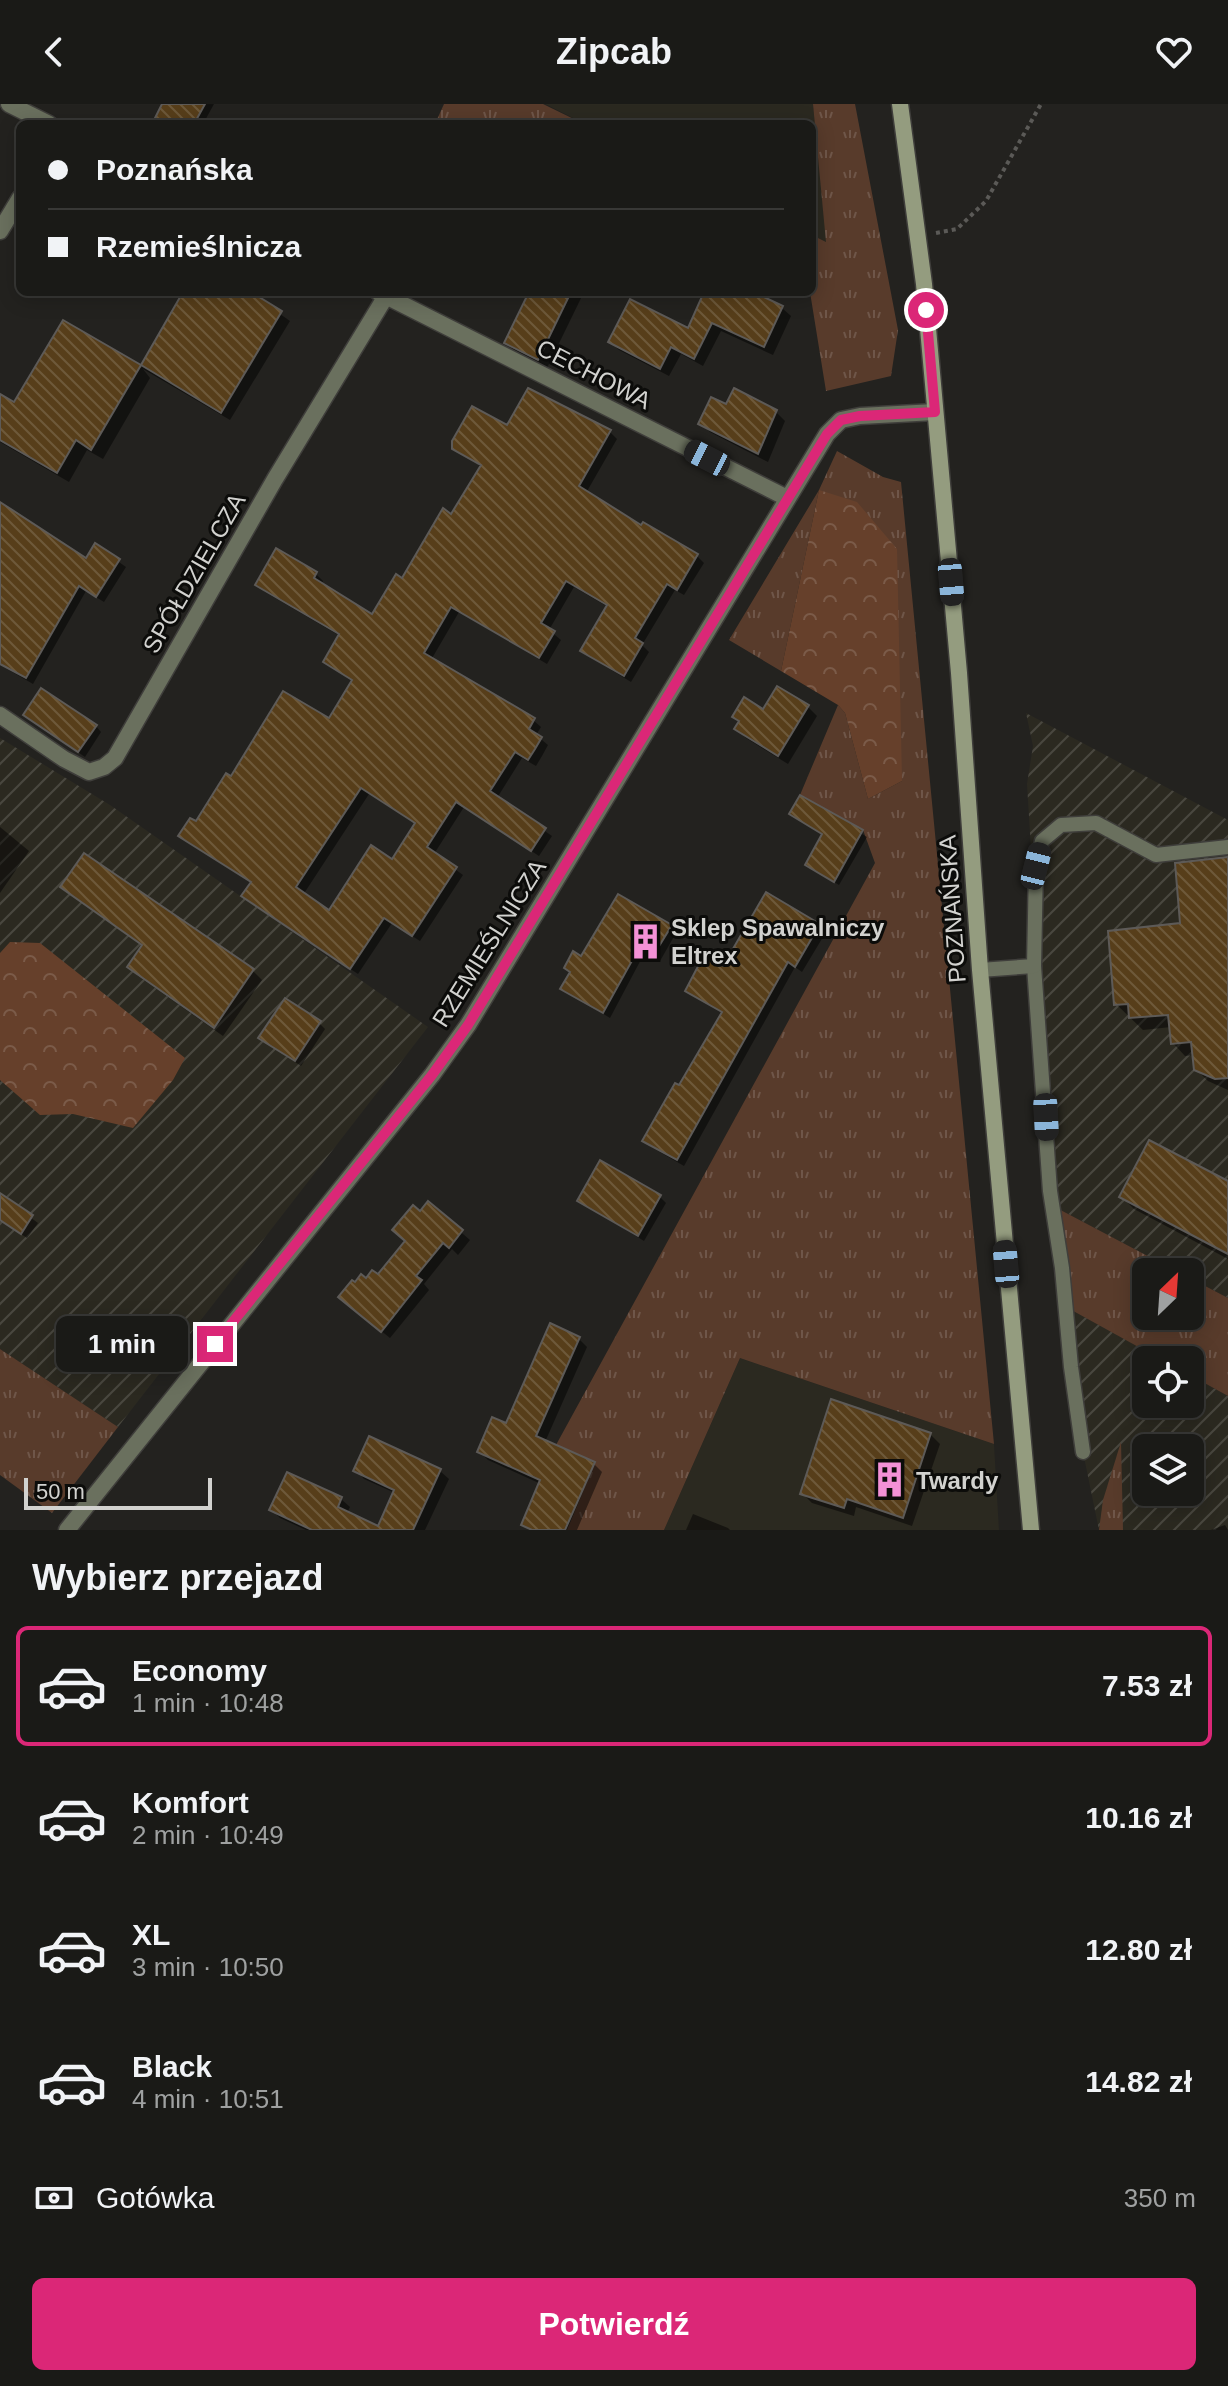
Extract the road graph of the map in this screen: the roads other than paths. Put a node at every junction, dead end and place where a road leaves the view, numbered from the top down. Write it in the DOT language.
graph roads {
  1 [pos="9,104"];
  2 [pos="900,104"];
  3 [pos="41,120"];
  4 [pos="16,205"];
  5 [pos="0,231"];
  6 [pos="381,296"];
  7 [pos="386,296"];
  8 [pos="935,412"];
  9 [pos="787,498"];
  10 [pos="0,715"];
  11 [pos="1228,847"];
  12 [pos="1034,966"];
  13 [pos="980,970"];
  14 [pos="1083,1452"];
  15 [pos="67,1530"];
  16 [pos="1031,1530"];
  1 -- 3 [label="street"];
  2 -- 8 [label="main road, POZNAŃSKA"];
  4 -- 5 [label="street"];
  6 -- 10 [label="street, SPÓŁDZIELCZA"];
  7 -- 9 [label="street, CECHOWA"];
  8 -- 9 [label="street, RZEMIEŚLNICZA"];
  8 -- 13 [label="main road, POZNAŃSKA"];
  9 -- 15 [label="street, RZEMIEŚLNICZA"];
  11 -- 12 [label="lane"];
  12 -- 13 [label="lane"];
  12 -- 14 [label="lane"];
  13 -- 16 [label="main road, POZNAŃSKA"];
}
